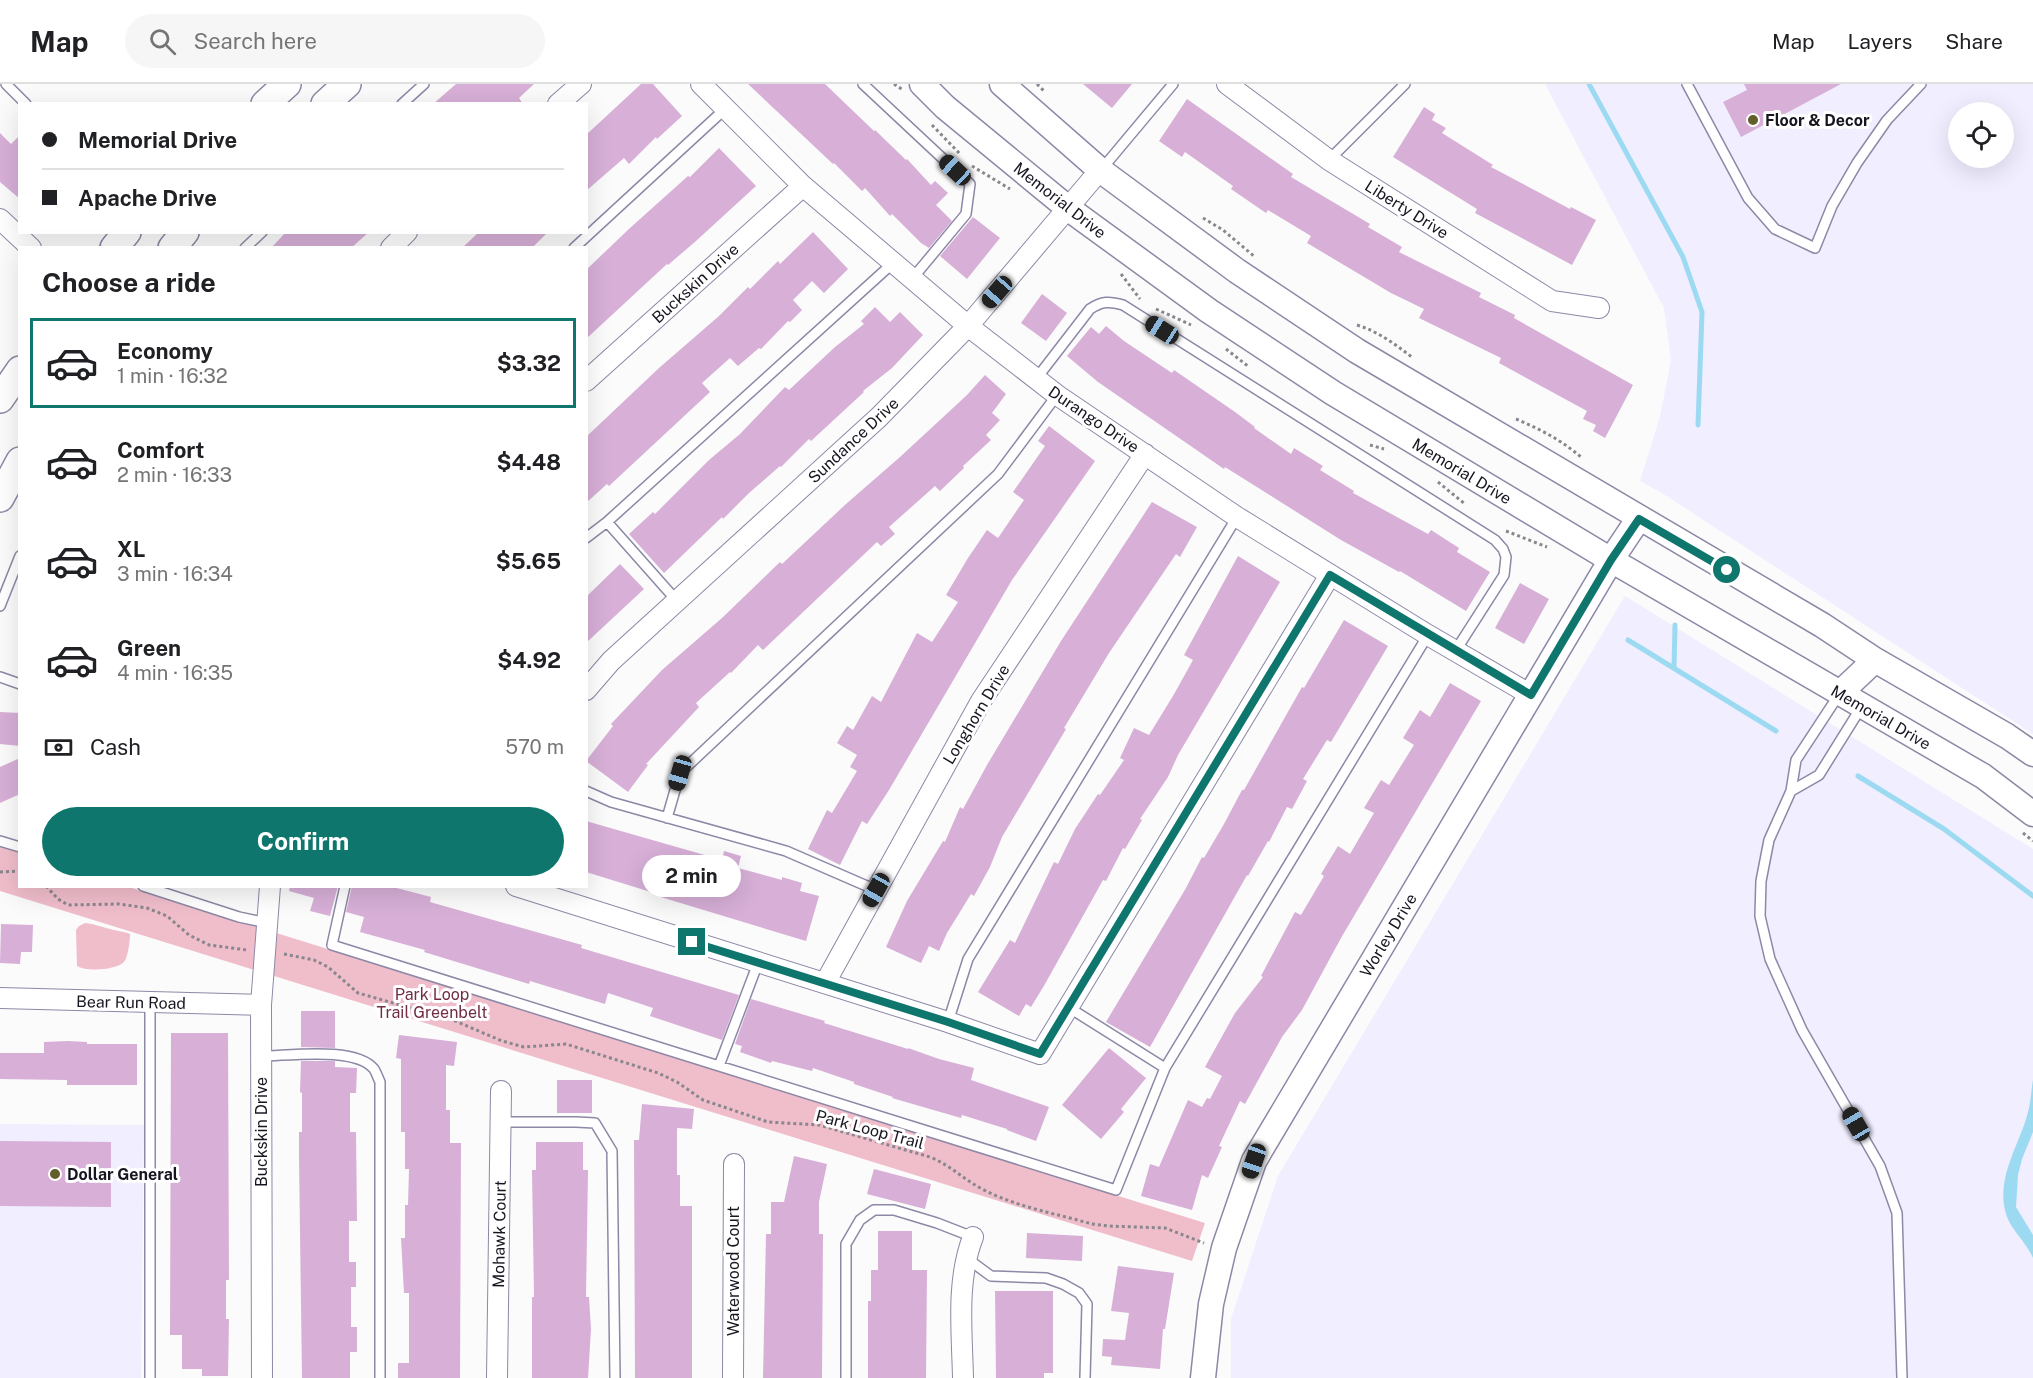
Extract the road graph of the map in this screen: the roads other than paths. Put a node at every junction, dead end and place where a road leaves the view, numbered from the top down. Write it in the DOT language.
graph roads {
  1 [pos="6,84"];
  2 [pos="287,84"];
  3 [pos="347,84"];
  4 [pos="424,84"];
  5 [pos="581,84"];
  6 [pos="701,84"];
  7 [pos="863,84"];
  8 [pos="922,84"];
  9 [pos="1002,84"];
  10 [pos="1173,84"];
  11 [pos="1227,84"];
  12 [pos="1405,84"];
  13 [pos="1687,84"];
  14 [pos="1921,84"];
  15 [pos="24,102"];
  16 [pos="268,102"];
  17 [pos="327,102"];
  18 [pos="404,102"];
  19 [pos="560,102"];
  20 [pos="726,109"];
  21 [pos="1329,160"];
  22 [pos="1100,170"];
  23 [pos="803,186"];
  24 [pos="1069,209"];
  25 [pos="18,234"];
  26 [pos="125,234"];
  27 [pos="183,234"];
  28 [pos="260,234"];
  29 [pos="405,234"];
  30 [pos="29,246"];
  31 [pos="116,246"];
  32 [pos="174,246"];
  33 [pos="247,246"];
  34 [pos="393,246"];
  35 [pos="576,246"];
  36 [pos="893,263"];
  37 [pos="912,279"];
  38 [pos="1599,308"];
  39 [pos="968,326"];
  40 [pos="18,373"];
  41 [pos="588,379"];
  42 [pos="1036,379"];
  43 [pos="1058,395"];
  44 [pos="0,399"];
  45 [pos="1145,454"];
  46 [pos="18,465"];
  47 [pos="0,498"];
  48 [pos="1237,517"];
  49 [pos="1639,519"];
  50 [pos="607,522"];
  51 [pos="588,536"];
  52 [pos="1611,560"];
  53 [pos="18,561"];
  54 [pos="1330,575"];
  55 [pos="677,601"];
  56 [pos="0,606"];
  57 [pos="1428,634"];
  58 [pos="1456,651"];
  59 [pos="1875,660"];
  60 [pos="0,677"];
  61 [pos="18,683"];
  62 [pos="588,688"];
  63 [pos="1840,693"];
  64 [pos="1531,695"];
  65 [pos="1862,706"];
  66 [pos="2033,754"];
  67 [pos="1791,791"];
  68 [pos="588,792"];
  69 [pos="2033,814"];
  70 [pos="667,818"];
  71 [pos="0,841"];
  72 [pos="18,846"];
  73 [pos="149,888"];
  74 [pos="270,888"];
  75 [pos="345,888"];
  76 [pos="522,888"];
  77 [pos="876,890"];
  78 [pos="267,922"];
  79 [pos="758,963"];
  80 [pos="825,983"];
  81 [pos="0,998"];
  82 [pos="150,1002"];
  83 [pos="261,1005"];
  84 [pos="1068,1007"];
  85 [pos="948,1022"];
  86 [pos="261,1056"];
  87 [pos="719,1066"];
  88 [pos="1165,1068"];
  89 [pos="501,1090"];
  90 [pos="501,1122"];
  91 [pos="734,1164"];
  92 [pos="973,1237"];
  93 [pos="965,1257"];
  94 [pos="1902,1375"];
  95 [pos="150,1378"];
  96 [pos="262,1378"];
  97 [pos="380,1378"];
  98 [pos="497,1378"];
  99 [pos="615,1378"];
  100 [pos="733,1378"];
  101 [pos="846,1378"];
  102 [pos="963,1378"];
  103 [pos="1085,1378"];
  104 [pos="1203,1378"];
  105 [pos="1912,1378"];
  1 -- 15 [label="lane"];
  2 -- 16 [label="main road"];
  3 -- 17 [label="main road"];
  4 -- 18 [label="lane"];
  5 -- 19 [label="street"];
  6 -- 20 [label="street, Durango Drive"];
  7 -- 37 [label="lane"];
  8 -- 24 [label="street, Memorial Drive"];
  9 -- 22 [label="street"];
  10 -- 22 [label="lane"];
  11 -- 21 [label="street, Liberty Drive"];
  12 -- 21 [label="lane"];
  13 -- 14 [label="lane"];
  20 -- 23 [label="street, Durango Drive"];
  20 -- 35 [label="lane"];
  21 -- 38 [label="street, Liberty Drive"];
  22 -- 24 [label="street, Sundance Drive"];
  22 -- 49 [label="street"];
  23 -- 36 [label="street, Durango Drive"];
  23 -- 41 [label="street, Buckskin Drive"];
  24 -- 39 [label="street, Sundance Drive"];
  24 -- 52 [label="street, Memorial Drive"];
  25 -- 30 [label="street"];
  26 -- 31 [label="main road"];
  27 -- 32 [label="main road"];
  28 -- 33 [label="lane"];
  29 -- 34 [label="street"];
  36 -- 37 [label="street, Durango Drive"];
  36 -- 50 [label="lane"];
  37 -- 39 [label="street, Durango Drive"];
  39 -- 42 [label="street, Durango Drive"];
  39 -- 55 [label="street, Sundance Drive"];
  40 -- 44 [label="main road"];
  42 -- 43 [label="street, Durango Drive"];
  42 -- 58 [label="lane"];
  43 -- 45 [label="street, Durango Drive"];
  43 -- 70 [label="lane"];
  45 -- 48 [label="street, Durango Drive"];
  45 -- 77 [label="street, Longhorn Drive"];
  46 -- 47 [label="main road"];
  48 -- 54 [label="street, Durango Drive"];
  48 -- 85 [label="lane"];
  49 -- 52 [label="street, Worley Drive"];
  49 -- 59 [label="street"];
  50 -- 51 [label="lane"];
  50 -- 55 [label="lane"];
  52 -- 63 [label="street, Memorial Drive"];
  52 -- 64 [label="street, Worley Drive"];
  53 -- 56 [label="lane"];
  54 -- 57 [label="street, Durango Drive"];
  54 -- 84 [label="street"];
  55 -- 62 [label="street, Sundance Drive"];
  57 -- 58 [label="street, Durango Drive"];
  57 -- 88 [label="lane"];
  58 -- 64 [label="street, Durango Drive"];
  59 -- 63 [label="street"];
  59 -- 65 [label="street"];
  59 -- 66 [label="street"];
  60 -- 61 [label="lane"];
  63 -- 65 [label="street, Memorial Drive"];
  63 -- 67 [label="lane"];
  64 -- 104 [label="street, Worley Drive"];
  65 -- 67 [label="lane"];
  65 -- 69 [label="street, Memorial Drive"];
  67 -- 94 [label="lane"];
  68 -- 70 [label="lane"];
  70 -- 77 [label="lane"];
  71 -- 72 [label="lane"];
  73 -- 78 [label="lane"];
  74 -- 78 [label="street, Buckskin Drive"];
  75 -- 87 [label="lane"];
  76 -- 79 [label="street"];
  77 -- 80 [label="street, Longhorn Drive"];
  78 -- 83 [label="street, Buckskin Drive"];
  79 -- 80 [label="street"];
  79 -- 87 [label="lane"];
  80 -- 85 [label="street"];
  81 -- 82 [label="street, Bear Run Road"];
  82 -- 83 [label="street, Bear Run Road"];
  82 -- 95 [label="lane"];
  83 -- 86 [label="street, Buckskin Drive"];
  84 -- 85 [label="street"];
  84 -- 88 [label="lane"];
  86 -- 96 [label="street, Buckskin Drive"];
  86 -- 97 [label="lane"];
  87 -- 88 [label="lane"];
  89 -- 90 [label="street, Mohawk Court"];
  90 -- 98 [label="street, Mohawk Court"];
  90 -- 99 [label="lane"];
  91 -- 100 [label="street, Waterwood Court"];
  92 -- 93 [label="street"];
  92 -- 101 [label="lane"];
  93 -- 102 [label="street"];
  93 -- 103 [label="lane"];
  94 -- 105 [label="lane"];
}
